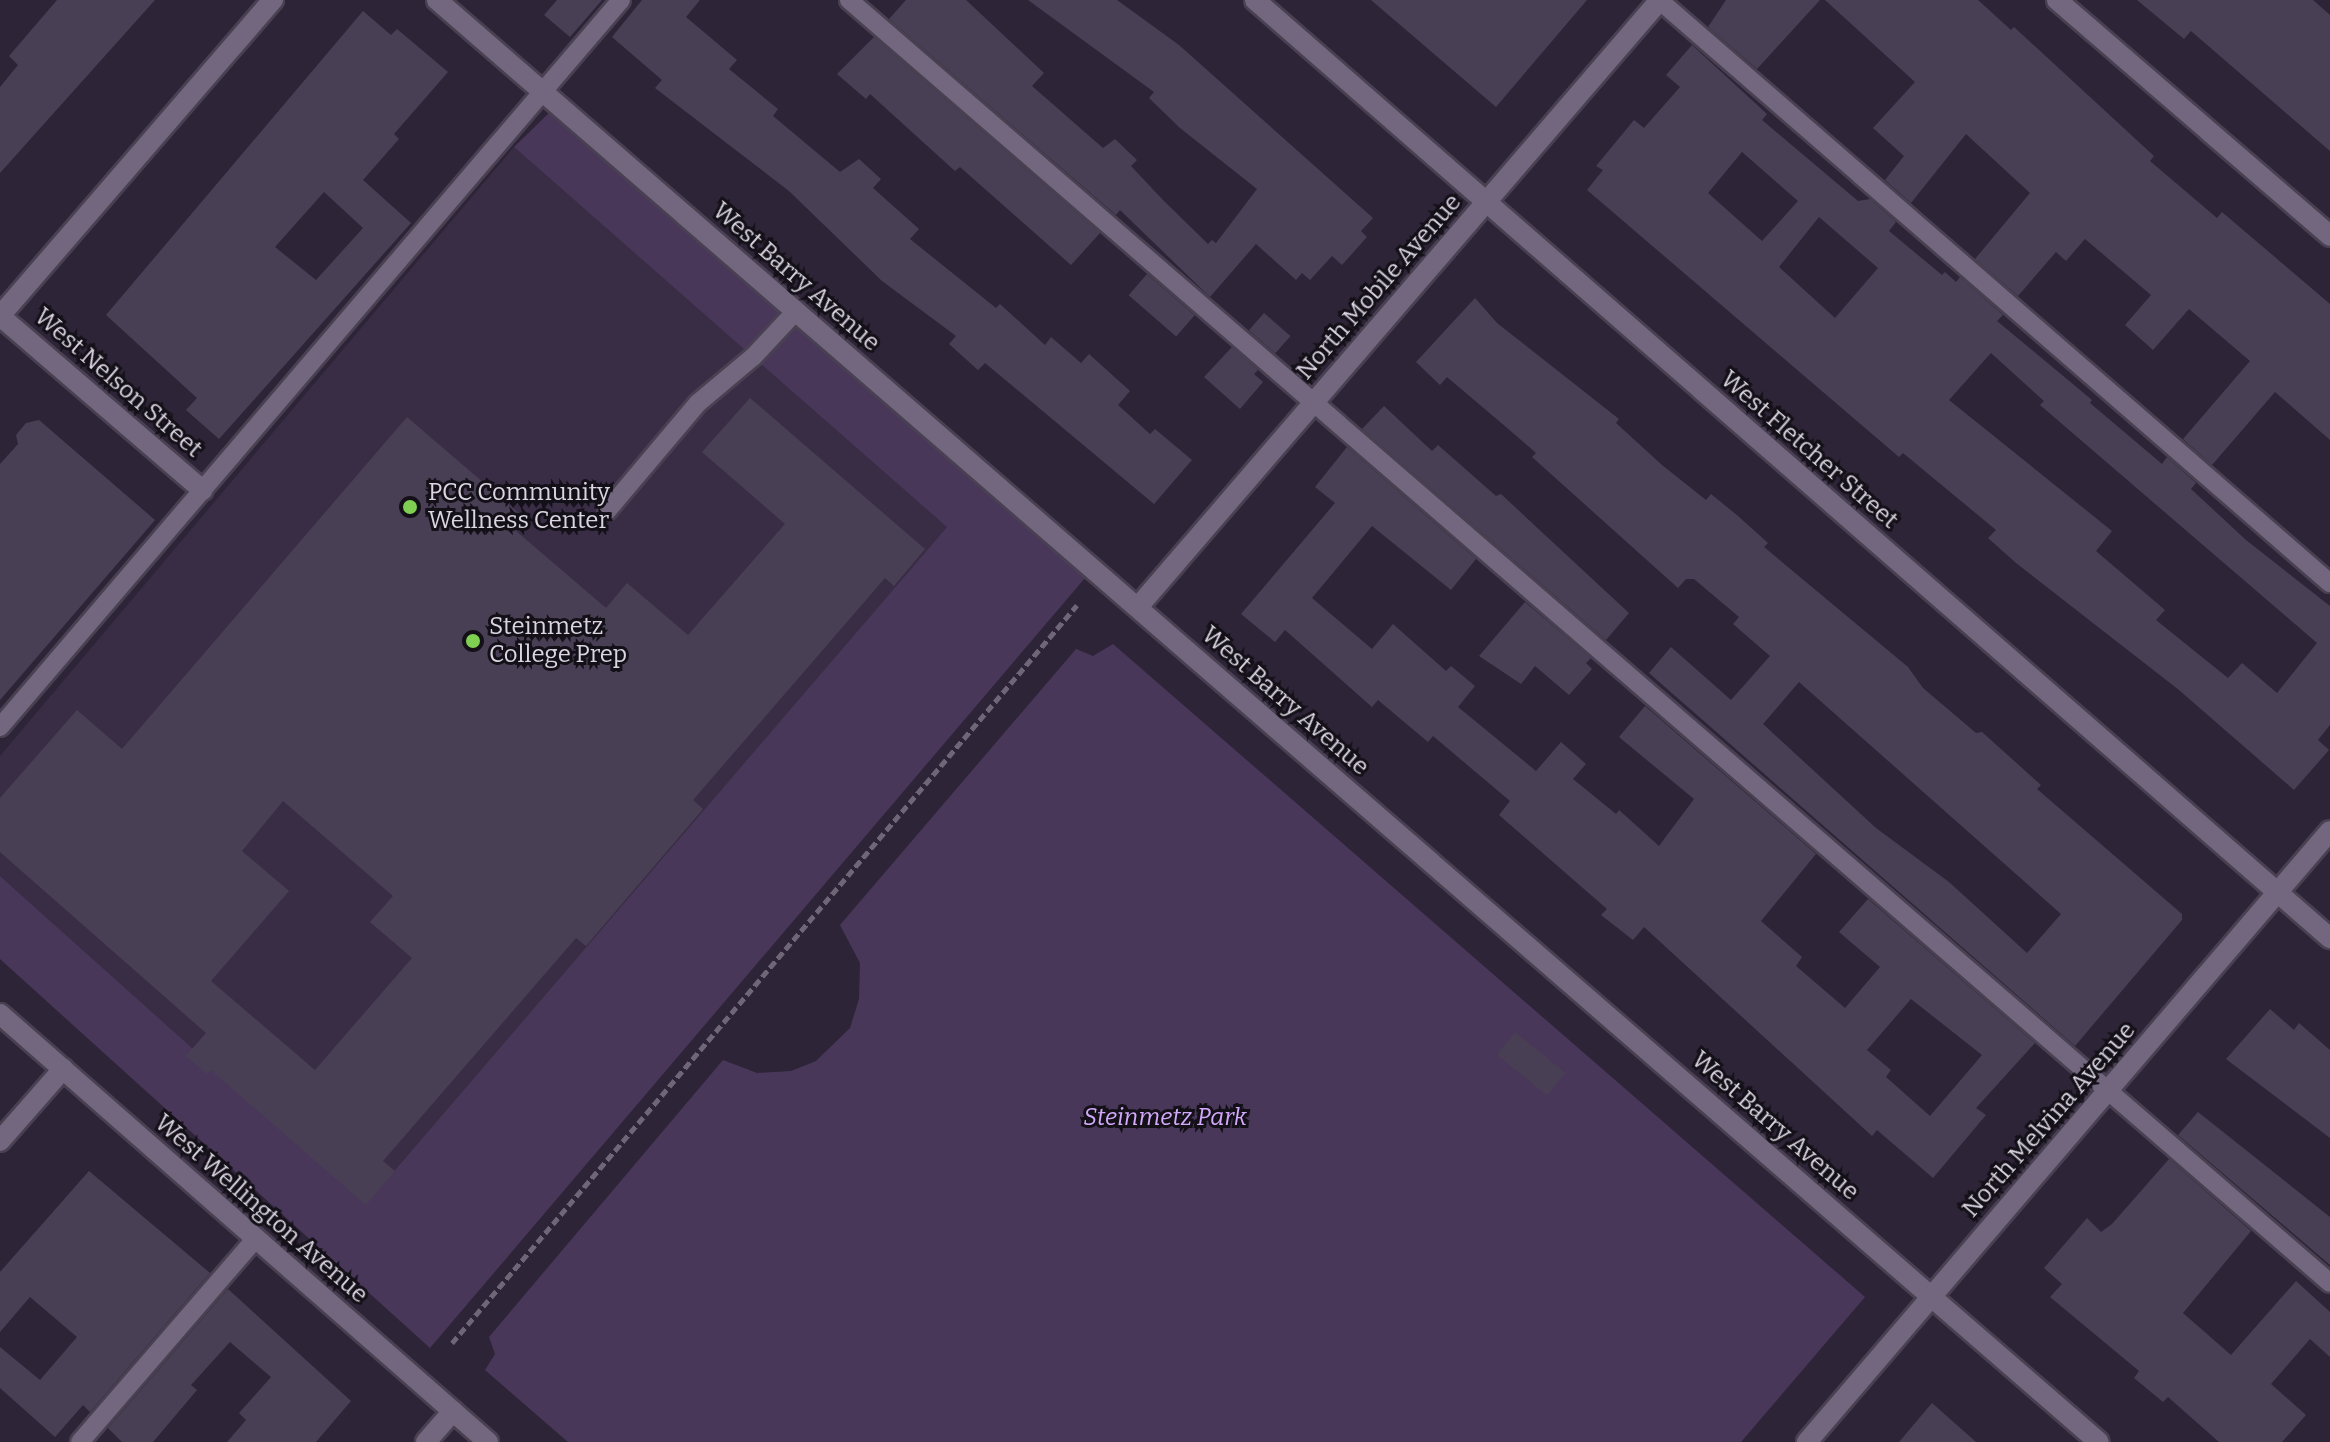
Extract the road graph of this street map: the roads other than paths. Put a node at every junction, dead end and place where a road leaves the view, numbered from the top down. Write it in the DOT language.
graph roads {
  1 [pos="273,0"];
  2 [pos="437,0"];
  3 [pos="621,0"];
  4 [pos="849,0"];
  5 [pos="1255,0"];
  6 [pos="1659,0"];
  7 [pos="2057,0"];
  8 [pos="543,91"];
  9 [pos="1486,203"];
  10 [pos="2330,236"];
  11 [pos="796,311"];
  12 [pos="0,316"];
  13 [pos="1314,402"];
  14 [pos="202,490"];
  15 [pos="607,511"];
  16 [pos="2330,583"];
  17 [pos="1138,607"];
  18 [pos="0,727"];
  19 [pos="2330,831"];
  20 [pos="2278,892"];
  21 [pos="2330,938"];
  22 [pos="0,1014"];
  23 [pos="63,1069"];
  24 [pos="2108,1091"];
  25 [pos="0,1141"];
  26 [pos="256,1238"];
  27 [pos="2330,1283"];
  28 [pos="1932,1297"];
  29 [pos="453,1411"];
  30 [pos="80,1442"];
  31 [pos="426,1442"];
  32 [pos="488,1442"];
  33 [pos="1807,1442"];
  34 [pos="2099,1442"];
  1 -- 12 [label="street"];
  2 -- 8 [label="street, West Barry Avenue"];
  3 -- 8 [label="lane"];
  4 -- 13 [label="lane"];
  5 -- 9 [label="street, West Fletcher Street"];
  6 -- 9 [label="street, North Mobile Avenue"];
  6 -- 16 [label="lane"];
  7 -- 10 [label="street"];
  8 -- 11 [label="street, West Barry Avenue"];
  8 -- 14 [label="lane"];
  9 -- 13 [label="street, North Mobile Avenue"];
  9 -- 20 [label="street, West Fletcher Street"];
  11 -- 15 [label="lane"];
  11 -- 17 [label="street, West Barry Avenue"];
  12 -- 14 [label="street, West Nelson Street"];
  13 -- 17 [label="street, North Mobile Avenue"];
  13 -- 24 [label="lane"];
  14 -- 18 [label="lane"];
  17 -- 28 [label="street, West Barry Avenue"];
  19 -- 20 [label="street, North Melvina Avenue"];
  20 -- 21 [label="street, West Fletcher Street"];
  20 -- 24 [label="street, North Melvina Avenue"];
  22 -- 23 [label="street, West Wellington Avenue"];
  23 -- 25 [label="street"];
  23 -- 26 [label="street, West Wellington Avenue"];
  24 -- 27 [label="lane"];
  24 -- 28 [label="street, North Melvina Avenue"];
  26 -- 29 [label="street, West Wellington Avenue"];
  26 -- 30 [label="lane"];
  28 -- 33 [label="street, North Melvina Avenue"];
  28 -- 34 [label="street, West Barry Avenue"];
  29 -- 31 [label="street"];
  29 -- 32 [label="street, West Wellington Avenue"];
}
